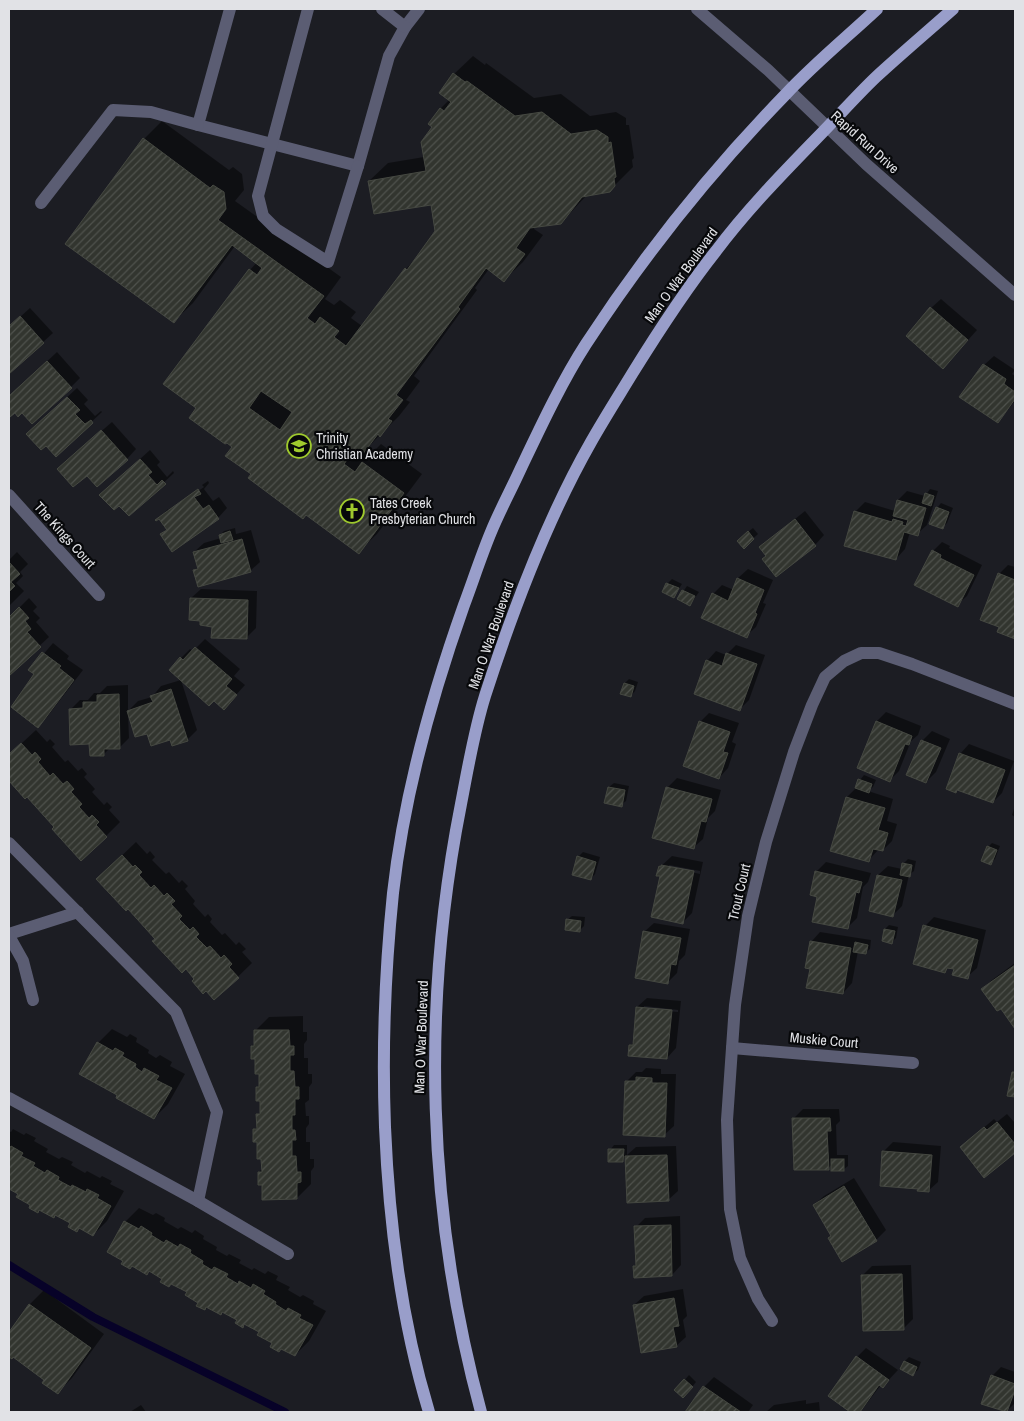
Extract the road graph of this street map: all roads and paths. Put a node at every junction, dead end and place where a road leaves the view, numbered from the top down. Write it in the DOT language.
graph roads {
  1 [pos="230,9"];
  2 [pos="308,9"];
  3 [pos="382,9"];
  4 [pos="419,9"];
  5 [pos="697,9"];
  6 [pos="877,9"];
  7 [pos="952,9"];
  8 [pos="405,27"];
  9 [pos="789,90"];
  10 [pos="198,125"];
  11 [pos="827,128"];
  12 [pos="271,143"];
  13 [pos="358,166"];
  14 [pos="41,203"];
  15 [pos="1015,295"];
  16 [pos="9,495"];
  17 [pos="99,595"];
  18 [pos="1015,704"];
  19 [pos="9,843"];
  20 [pos="78,912"];
  21 [pos="9,935"];
  22 [pos="33,1000"];
  23 [pos="732,1048"];
  24 [pos="913,1063"];
  25 [pos="9,1098"];
  26 [pos="198,1201"];
  27 [pos="288,1254"];
  28 [pos="772,1321"];
  29 [pos="429,1412"];
  30 [pos="481,1412"];
  1 -- 10 [label="street"];
  2 -- 12 [label="street"];
  3 -- 8 [label="street"];
  4 -- 8 [label="street"];
  5 -- 9 [label="street, Rapid Run Drive"];
  6 -- 9 [label="main road"];
  7 -- 11 [label="main road, Man O War Boulevard"];
  8 -- 13 [label="street"];
  9 -- 11 [label="street, Rapid Run Drive"];
  9 -- 29 [label="main road"];
  10 -- 12 [label="street"];
  10 -- 14 [label="street"];
  11 -- 15 [label="street, Rapid Run Drive"];
  11 -- 30 [label="main road, Man O War Boulevard"];
  12 -- 13 [label="street"];
  12 -- 13 [label="street"];
  16 -- 17 [label="street, The Kings Court"];
  18 -- 23 [label="street, Trout Court"];
  19 -- 20 [label="street"];
  20 -- 21 [label="street"];
  20 -- 26 [label="street"];
  21 -- 22 [label="street"];
  23 -- 24 [label="street, Muskie Court"];
  23 -- 28 [label="street, Trout Court"];
  25 -- 26 [label="street"];
  26 -- 27 [label="street"];
}
